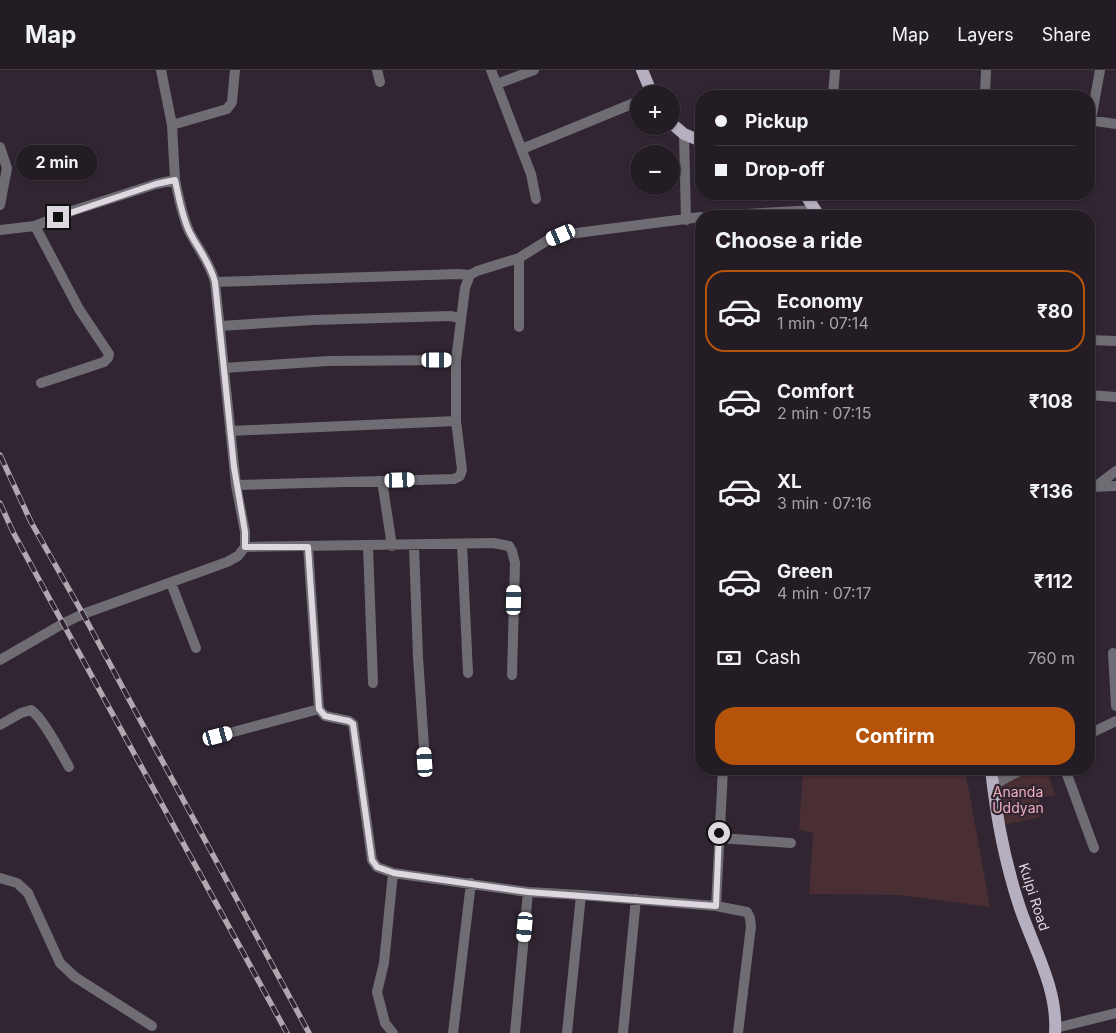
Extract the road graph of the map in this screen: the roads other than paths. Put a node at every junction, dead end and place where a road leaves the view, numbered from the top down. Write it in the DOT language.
graph roads {
  1 [pos="161,70"];
  2 [pos="235,70"];
  3 [pos="378,70"];
  4 [pos="491,70"];
  5 [pos="534,70"];
  6 [pos="642,70"];
  7 [pos="835,70"];
  8 [pos="986,70"];
  9 [pos="1100,70"];
  10 [pos="380,82"];
  11 [pos="497,84"];
  12 [pos="648,85"];
  13 [pos="833,90"];
  14 [pos="984,90"];
  15 [pos="1095,95"];
  16 [pos="630,105"];
  17 [pos="1095,121"];
  18 [pos="1116,124"];
  19 [pos="172,125"];
  20 [pos="680,131"];
  21 [pos="684,134"];
  22 [pos="695,139"];
  23 [pos="0,148"];
  24 [pos="522,149"];
  25 [pos="175,180"];
  26 [pos="536,199"];
  27 [pos="0,205"];
  28 [pos="695,218"];
  29 [pos="686,220"];
  30 [pos="35,226"];
  31 [pos="0,230"];
  32 [pos="519,258"];
  33 [pos="470,275"];
  34 [pos="215,282"];
  35 [pos="460,318"];
  36 [pos="220,326"];
  37 [pos="519,327"];
  38 [pos="1095,340"];
  39 [pos="1116,341"];
  40 [pos="456,360"];
  41 [pos="224,368"];
  42 [pos="41,383"];
  43 [pos="1095,395"];
  44 [pos="1116,397"];
  45 [pos="456,421"];
  46 [pos="230,431"];
  47 [pos="1116,471"];
  48 [pos="382,481"];
  49 [pos="236,485"];
  50 [pos="1095,485"];
  51 [pos="1116,486"];
  52 [pos="1095,487"];
  53 [pos="462,545"];
  54 [pos="368,546"];
  55 [pos="392,546"];
  56 [pos="414,546"];
  57 [pos="245,547"];
  58 [pos="308,547"];
  59 [pos="171,583"];
  60 [pos="196,648"];
  61 [pos="1114,653"];
  62 [pos="0,660"];
  63 [pos="468,673"];
  64 [pos="512,675"];
  65 [pos="372,684"];
  66 [pos="1116,706"];
  67 [pos="319,709"];
  68 [pos="1116,721"];
  69 [pos="0,725"];
  70 [pos="1095,731"];
  71 [pos="218,736"];
  72 [pos="425,762"];
  73 [pos="69,767"];
  74 [pos="722,775"];
  75 [pos="992,775"];
  76 [pos="1012,775"];
  77 [pos="1067,775"];
  78 [pos="993,785"];
  79 [pos="719,838"];
  80 [pos="791,843"];
  81 [pos="1094,848"];
  82 [pos="394,873"];
  83 [pos="0,878"];
  84 [pos="471,883"];
  85 [pos="528,892"];
  86 [pos="581,894"];
  87 [pos="636,899"];
  88 [pos="716,906"];
  89 [pos="1116,1013"];
  90 [pos="152,1026"];
  91 [pos="1056,1030"];
  92 [pos="393,1033"];
  93 [pos="453,1033"];
  94 [pos="515,1033"];
  95 [pos="567,1033"];
  96 [pos="623,1033"];
  97 [pos="738,1033"];
  1 -- 19 [label="street"];
  2 -- 19 [label="street"];
  3 -- 10 [label="street"];
  4 -- 11 [label="street"];
  5 -- 11 [label="street"];
  6 -- 12 [label="main road"];
  7 -- 13 [label="street"];
  8 -- 14 [label="street"];
  9 -- 15 [label="street"];
  11 -- 24 [label="street"];
  16 -- 24 [label="street"];
  17 -- 18 [label="street"];
  19 -- 25 [label="street"];
  20 -- 21 [label="main road"];
  21 -- 22 [label="main road"];
  21 -- 29 [label="street"];
  23 -- 27 [label="street"];
  24 -- 26 [label="street"];
  25 -- 30 [label="street"];
  25 -- 34 [label="street"];
  28 -- 29 [label="street"];
  29 -- 32 [label="street"];
  30 -- 31 [label="street"];
  30 -- 42 [label="street"];
  32 -- 33 [label="street"];
  32 -- 37 [label="street"];
  33 -- 34 [label="street"];
  33 -- 35 [label="street"];
  34 -- 36 [label="street"];
  35 -- 36 [label="street"];
  35 -- 40 [label="street"];
  36 -- 41 [label="street"];
  38 -- 39 [label="street"];
  40 -- 41 [label="street"];
  40 -- 45 [label="street"];
  41 -- 46 [label="street"];
  43 -- 44 [label="street"];
  45 -- 46 [label="street"];
  45 -- 48 [label="street"];
  46 -- 49 [label="street"];
  47 -- 50 [label="street"];
  48 -- 49 [label="street"];
  48 -- 55 [label="street"];
  49 -- 57 [label="street"];
  51 -- 52 [label="street"];
  53 -- 56 [label="street"];
  53 -- 63 [label="street"];
  53 -- 64 [label="street"];
  54 -- 55 [label="street"];
  54 -- 58 [label="street"];
  54 -- 65 [label="street"];
  55 -- 56 [label="street"];
  56 -- 72 [label="street"];
  57 -- 58 [label="street"];
  57 -- 59 [label="street"];
  58 -- 67 [label="street"];
  59 -- 60 [label="street"];
  59 -- 62 [label="street"];
  61 -- 66 [label="street"];
  67 -- 71 [label="street"];
  67 -- 82 [label="street"];
  68 -- 70 [label="street"];
  69 -- 73 [label="street"];
  74 -- 79 [label="street"];
  75 -- 78 [label="main road, Kulpi Road"];
  76 -- 78 [label="street"];
  77 -- 81 [label="street"];
  78 -- 91 [label="main road, Kulpi Road"];
  79 -- 80 [label="street"];
  79 -- 88 [label="street"];
  82 -- 84 [label="street"];
  82 -- 92 [label="street"];
  83 -- 90 [label="street"];
  84 -- 85 [label="street"];
  84 -- 93 [label="street"];
  85 -- 86 [label="street"];
  85 -- 94 [label="street"];
  86 -- 87 [label="street"];
  86 -- 95 [label="street"];
  87 -- 88 [label="street"];
  87 -- 96 [label="street"];
  88 -- 97 [label="street"];
  89 -- 91 [label="street"];
}
